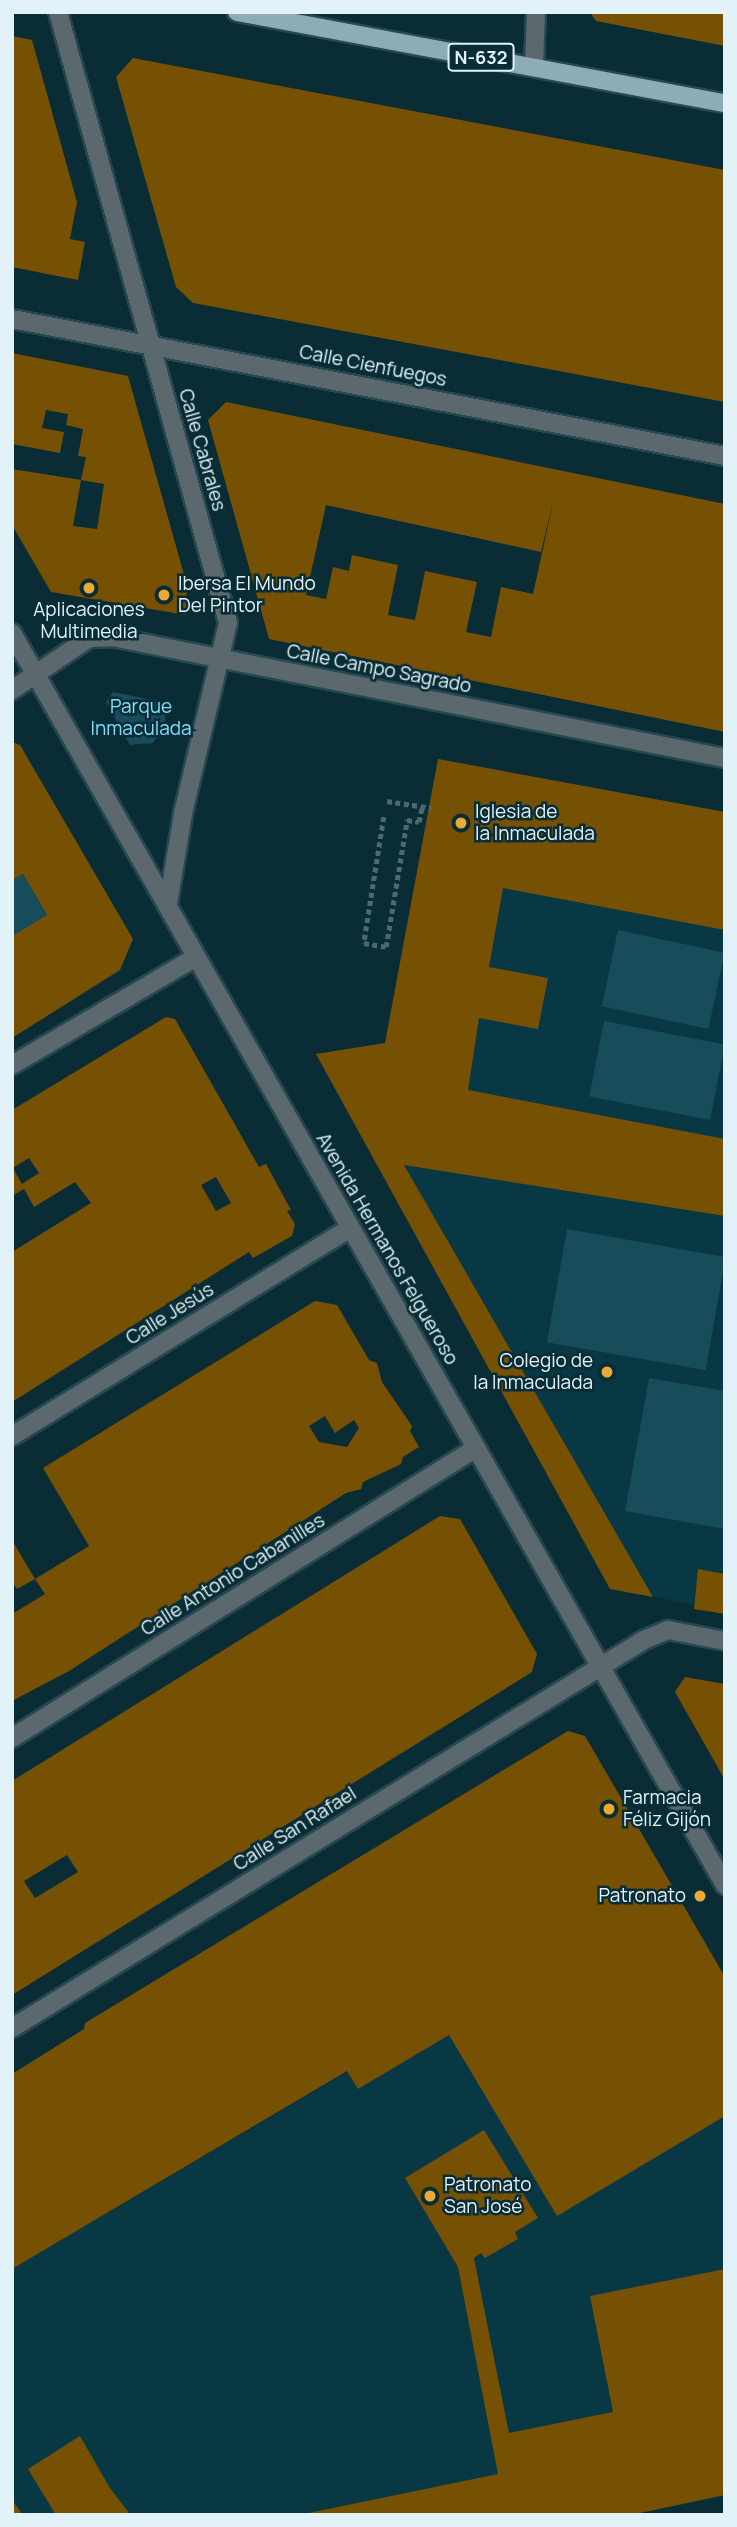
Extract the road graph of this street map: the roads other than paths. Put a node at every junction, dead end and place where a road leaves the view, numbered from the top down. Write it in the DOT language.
graph roads {
  1 [pos="58,12"];
  2 [pos="237,12"];
  3 [pos="536,12"];
  4 [pos="534,66"];
  5 [pos="725,103"];
  6 [pos="12,319"];
  7 [pos="151,345"];
  8 [pos="725,456"];
  9 [pos="12,633"];
  10 [pos="220,658"];
  11 [pos="35,673"];
  12 [pos="12,690"];
  13 [pos="725,758"];
  14 [pos="167,904"];
  15 [pos="196,957"];
  16 [pos="12,1065"];
  17 [pos="350,1228"];
  18 [pos="12,1436"];
  19 [pos="476,1448"];
  20 [pos="725,1641"];
  21 [pos="599,1665"];
  22 [pos="12,1738"];
  23 [pos="725,1885"];
  24 [pos="12,2028"];
  1 -- 7 [label="street, Calle Cabrales"];
  2 -- 4 [label="main road, N-632"];
  3 -- 4 [label="street"];
  4 -- 5 [label="main road, N-632"];
  6 -- 7 [label="street, Calle Cienfuegos"];
  7 -- 8 [label="street, Calle Cienfuegos"];
  7 -- 10 [label="street, Calle Cabrales"];
  9 -- 11 [label="street, Avenida Hermanos Felgueroso"];
  10 -- 11 [label="street, Calle Campo Sagrado"];
  10 -- 13 [label="street, Calle Campo Sagrado"];
  10 -- 14 [label="street, Calle Cabrales"];
  11 -- 12 [label="street, Calle Campo Sagrado"];
  11 -- 14 [label="street, Avenida Hermanos Felgueroso"];
  14 -- 15 [label="street, Avenida Hermanos Felgueroso"];
  15 -- 16 [label="street"];
  15 -- 17 [label="street, Avenida Hermanos Felgueroso"];
  17 -- 18 [label="street, Calle Jesús"];
  17 -- 19 [label="street, Avenida Hermanos Felgueroso"];
  19 -- 21 [label="street, Avenida Hermanos Felgueroso"];
  19 -- 22 [label="street, Calle Antonio Cabanilles"];
  20 -- 21 [label="street, Calle San Rafael"];
  21 -- 23 [label="street, Avenida Hermanos Felgueroso"];
  21 -- 24 [label="street, Calle San Rafael"];
}
